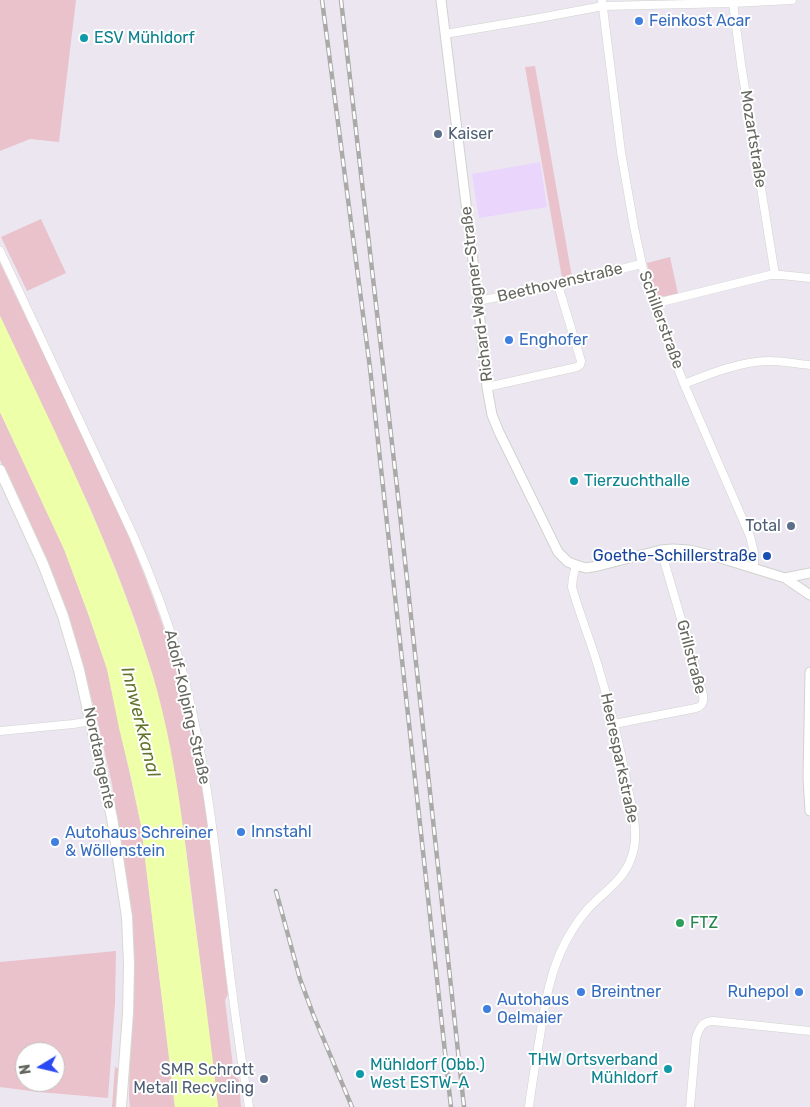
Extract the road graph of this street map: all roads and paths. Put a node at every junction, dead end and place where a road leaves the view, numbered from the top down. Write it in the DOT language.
graph roads {
  1 [pos="441,0"];
  2 [pos="792,0"];
  3 [pos="602,3"];
  4 [pos="733,3"];
  5 [pos="445,34"];
  6 [pos="0,251"];
  7 [pos="641,264"];
  8 [pos="775,275"];
  9 [pos="810,278"];
  10 [pos="558,285"];
  11 [pos="478,301"];
  12 [pos="653,304"];
  13 [pos="810,365"];
  14 [pos="684,384"];
  15 [pos="487,387"];
  16 [pos="0,470"];
  17 [pos="661,550"];
  18 [pos="576,566"];
  19 [pos="754,568"];
  20 [pos="810,574"];
  21 [pos="785,578"];
  22 [pos="810,595"];
  23 [pos="810,672"];
  24 [pos="92,721"];
  25 [pos="614,724"];
  26 [pos="0,731"];
  27 [pos="810,811"];
  28 [pos="810,1031"];
  29 [pos="123,1092"];
  30 [pos="121,1107"];
  31 [pos="126,1107"];
  32 [pos="249,1107"];
  33 [pos="528,1107"];
  34 [pos="690,1107"];
  1 -- 5 [label="street, Richard-Wagner-Straße"];
  2 -- 4 [label="street"];
  3 -- 4 [label="street"];
  3 -- 5 [label="street"];
  3 -- 7 [label="street, Schillerstraße"];
  4 -- 8 [label="street, Mozartstraße"];
  5 -- 11 [label="street, Richard-Wagner-Straße"];
  6 -- 32 [label="street, Adolf-Kolping-Straße"];
  7 -- 10 [label="street, Beethovenstraße"];
  7 -- 12 [label="street, Schillerstraße"];
  8 -- 9 [label="street"];
  8 -- 12 [label="street"];
  10 -- 11 [label="street, Beethovenstraße"];
  10 -- 15 [label="street"];
  11 -- 15 [label="street, Richard-Wagner-Straße"];
  12 -- 14 [label="street, Schillerstraße"];
  13 -- 14 [label="street"];
  14 -- 19 [label="street, Schillerstraße"];
  15 -- 18 [label="street, Richard-Wagner-Straße"];
  16 -- 24 [label="main road, Nordtangente"];
  17 -- 18 [label="street"];
  17 -- 19 [label="street"];
  17 -- 25 [label="street, Grillstraße"];
  18 -- 25 [label="street, Heeresparkstraße"];
  19 -- 21 [label="street"];
  20 -- 21 [label="street"];
  21 -- 22 [label="street"];
  23 -- 27 [label="street"];
  24 -- 26 [label="street"];
  24 -- 29 [label="main road, Nordtangente"];
  25 -- 33 [label="street, Heeresparkstraße"];
  28 -- 34 [label="street"];
  29 -- 30 [label="main road, Nordtangente"];
  29 -- 31 [label="main road, Nordtangente"];
}
